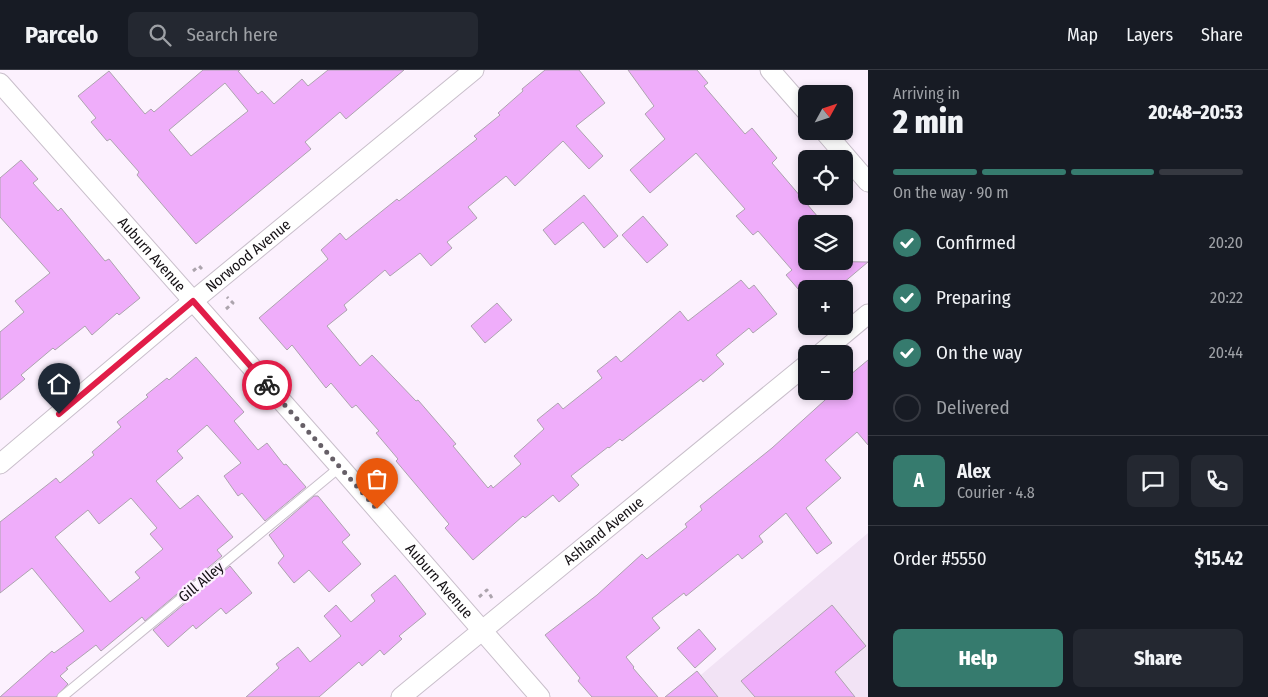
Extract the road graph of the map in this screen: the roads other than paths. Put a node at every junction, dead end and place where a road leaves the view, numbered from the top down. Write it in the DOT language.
graph roads {
  1 [pos="474,70"];
  2 [pos="770,70"];
  3 [pos="0,83"];
  4 [pos="798,102"];
  5 [pos="832,140"];
  6 [pos="868,182"];
  7 [pos="193,301"];
  8 [pos="868,314"];
  9 [pos="831,345"];
  10 [pos="798,372"];
  11 [pos="0,464"];
  12 [pos="340,466"];
  13 [pos="482,630"];
  14 [pos="62,697"];
  15 [pos="401,697"];
  16 [pos="540,697"];
  1 -- 7 [label="street, Norwood Avenue"];
  2 -- 4 [label="street"];
  3 -- 7 [label="street, Auburn Avenue"];
  5 -- 6 [label="street"];
  7 -- 11 [label="street, Norwood Avenue"];
  7 -- 12 [label="street, Auburn Avenue"];
  8 -- 9 [label="street"];
  10 -- 13 [label="street, Ashland Avenue"];
  12 -- 13 [label="street, Auburn Avenue"];
  12 -- 14 [label="lane, Gill Alley"];
  13 -- 15 [label="street, Ashland Avenue"];
  13 -- 16 [label="street, Auburn Avenue"];
}
